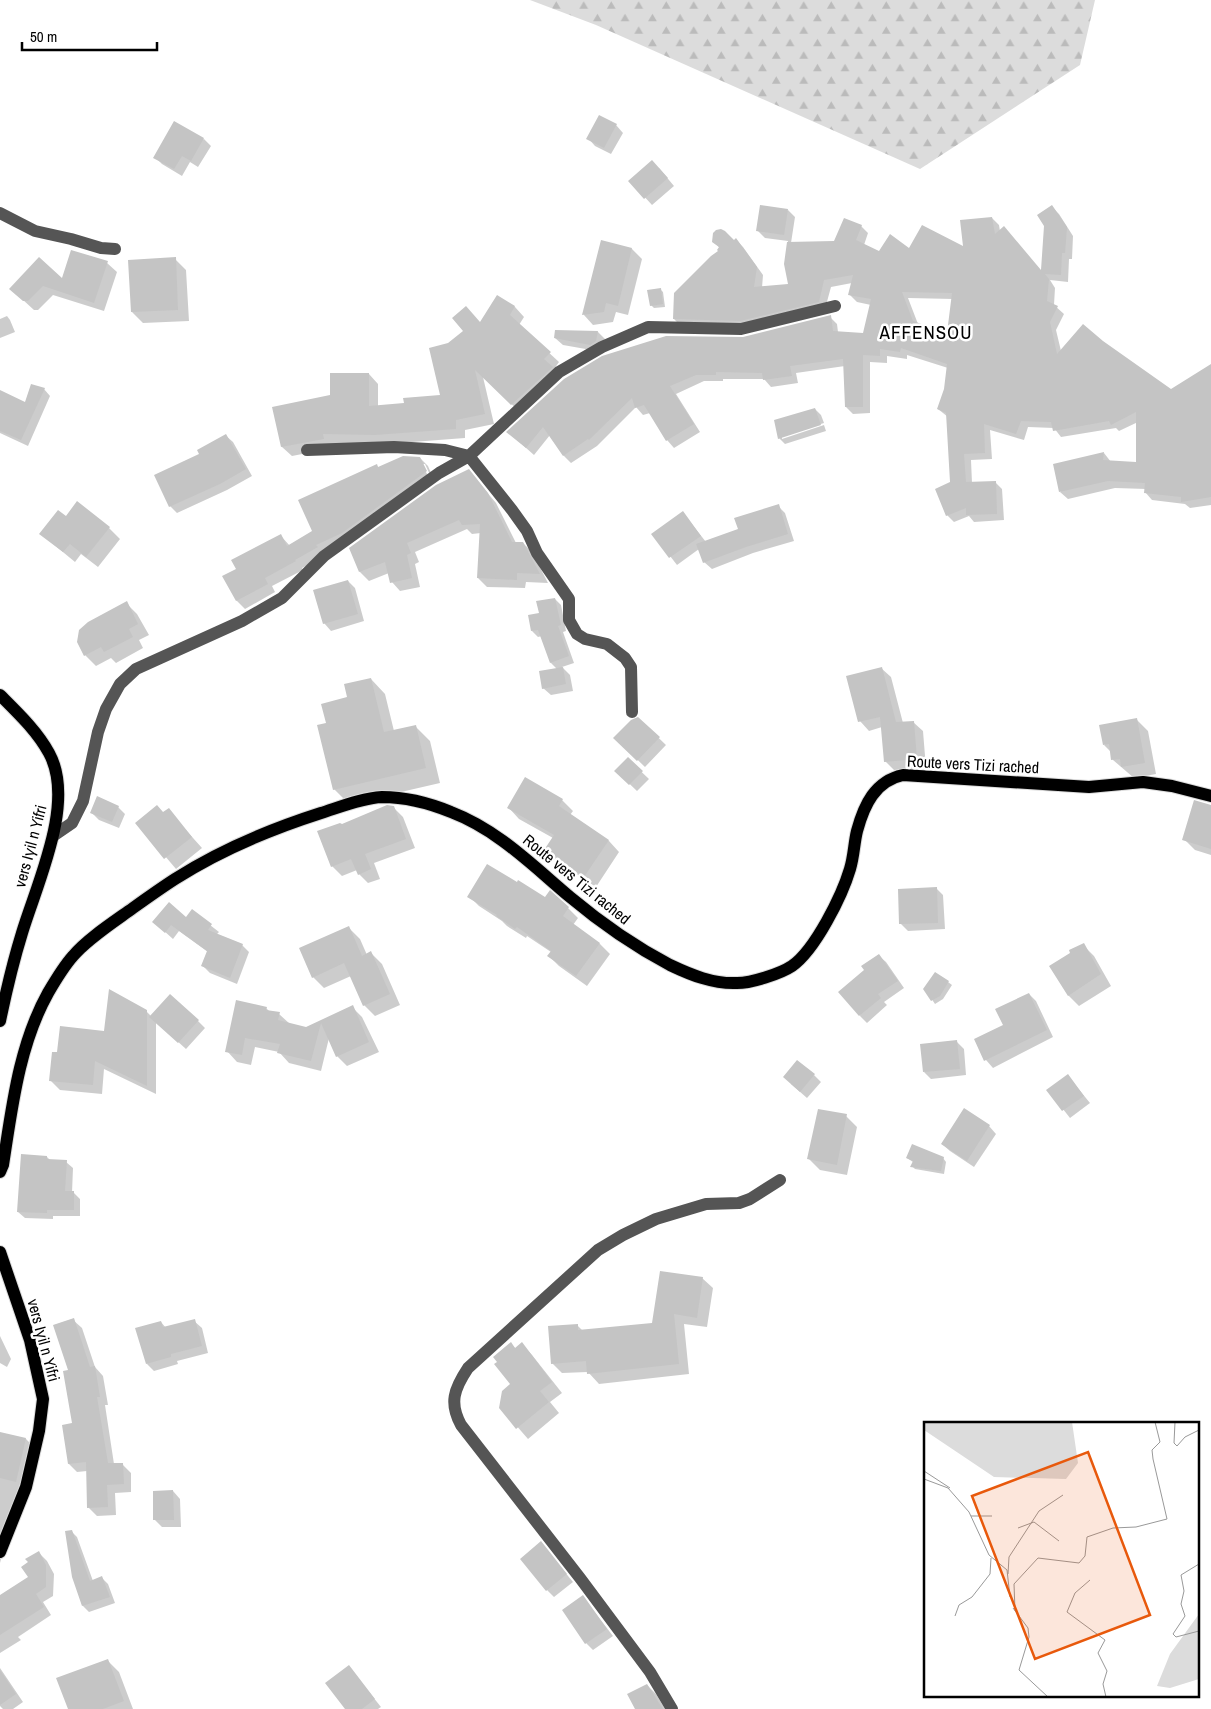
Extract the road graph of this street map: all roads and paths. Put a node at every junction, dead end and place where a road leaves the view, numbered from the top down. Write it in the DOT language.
graph roads {
  1 [pos="0,212"];
  2 [pos="115,249"];
  3 [pos="835,306"];
  4 [pos="307,450"];
  5 [pos="469,456"];
  6 [pos="0,695"];
  7 [pos="632,712"];
  8 [pos="1211,796"];
  9 [pos="53,836"];
  10 [pos="0,1021"];
  11 [pos="0,1172"];
  12 [pos="780,1180"];
  13 [pos="0,1252"];
  14 [pos="0,1552"];
  15 [pos="672,1709"];
  1 -- 2 [label="street"];
  3 -- 5 [label="street"];
  4 -- 5 [label="street"];
  5 -- 7 [label="street"];
  5 -- 9 [label="street"];
  6 -- 9 [label="main road, vers Iγil n Yifri"];
  8 -- 11 [label="main road, Route vers Tizi rached"];
  9 -- 10 [label="main road, vers Iγil n Yifri"];
  12 -- 15 [label="street"];
  13 -- 14 [label="main road, vers Iγil n Yifri"];
}
